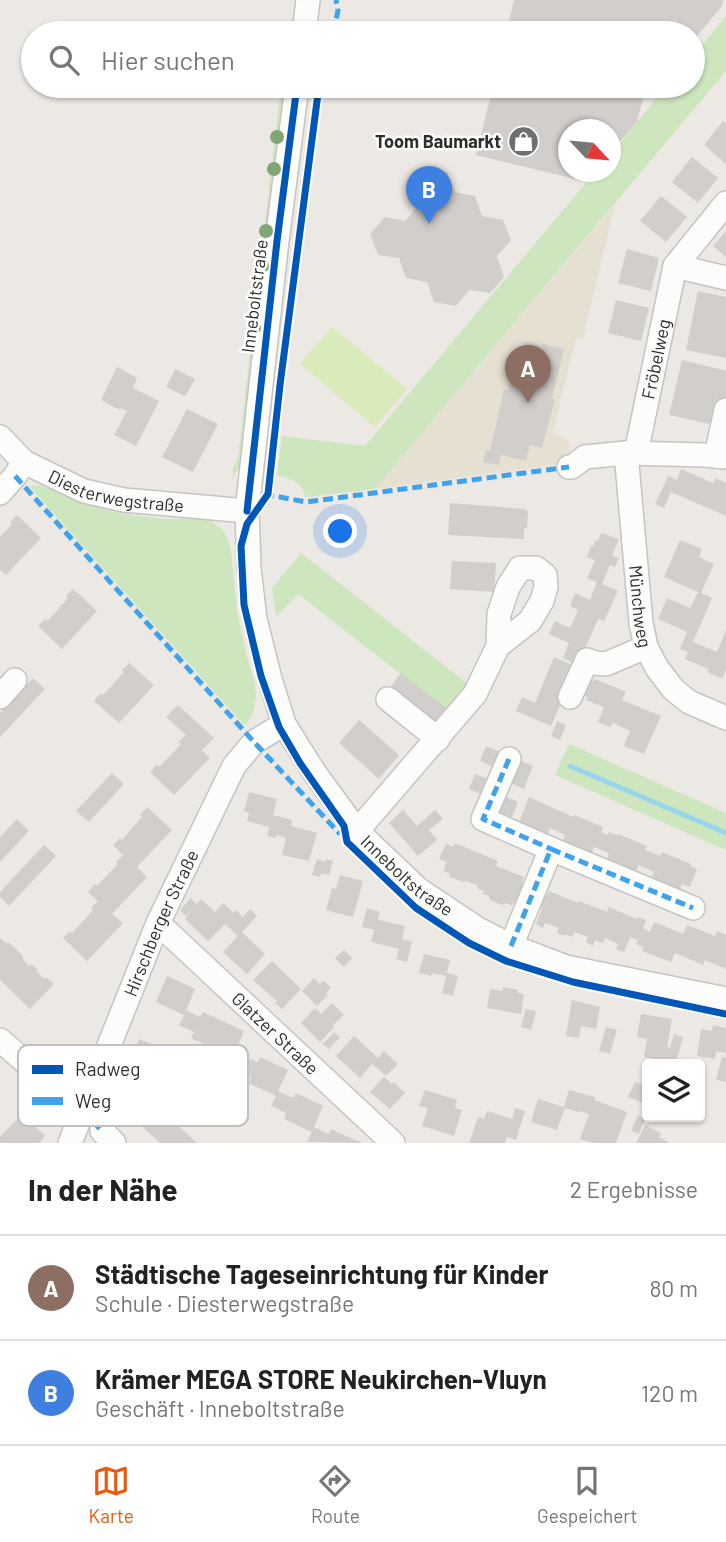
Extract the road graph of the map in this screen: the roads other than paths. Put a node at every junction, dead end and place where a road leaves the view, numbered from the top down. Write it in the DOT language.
graph roads {
  1 [pos="308,0"];
  2 [pos="305,21"];
  3 [pos="295,98"];
  4 [pos="726,204"];
  5 [pos="675,266"];
  6 [pos="726,278"];
  7 [pos="726,411"];
  8 [pos="0,437"];
  9 [pos="631,453"];
  10 [pos="721,457"];
  11 [pos="24,462"];
  12 [pos="569,467"];
  13 [pos="0,493"];
  14 [pos="247,511"];
  15 [pos="498,646"];
  16 [pos="646,647"];
  17 [pos="570,697"];
  18 [pos="388,699"];
  19 [pos="726,718"];
  20 [pos="284,724"];
  21 [pos="438,739"];
  22 [pos="509,759"];
  23 [pos="357,831"];
  24 [pos="551,849"];
  25 [pos="693,908"];
  26 [pos="158,923"];
  27 [pos="511,946"];
  28 [pos="726,999"];
  29 [pos="0,1040"];
  30 [pos="109,1045"];
  31 [pos="18,1056"];
  32 [pos="76,1126"];
  33 [pos="70,1143"];
  34 [pos="393,1143"];
  1 -- 2 [label="street"];
  3 -- 14 [label="street, Inneboltstraße"];
  4 -- 5 [label="street, Fröbelweg"];
  5 -- 6 [label="street"];
  5 -- 9 [label="street, Fröbelweg"];
  7 -- 10 [label="street"];
  8 -- 11 [label="street, Diesterwegstraße"];
  9 -- 10 [label="street"];
  9 -- 12 [label="street"];
  9 -- 16 [label="street, Münchweg"];
  11 -- 13 [label="street"];
  11 -- 14 [label="street, Diesterwegstraße"];
  14 -- 20 [label="street, Inneboltstraße"];
  15 -- 21 [label="street"];
  16 -- 17 [label="street"];
  16 -- 19 [label="street, Münchweg"];
  18 -- 21 [label="street"];
  20 -- 23 [label="street, Inneboltstraße"];
  20 -- 26 [label="street, Hirschberger Straße"];
  21 -- 23 [label="street"];
  22 -- 24 [label="street"];
  23 -- 27 [label="street, Inneboltstraße"];
  24 -- 25 [label="street"];
  24 -- 27 [label="street"];
  26 -- 30 [label="street, Hirschberger Straße"];
  26 -- 34 [label="street, Glatzer Straße"];
  27 -- 28 [label="street, Inneboltstraße"];
  29 -- 31 [label="street"];
  32 -- 33 [label="street, Hirschberger Straße"];
}
